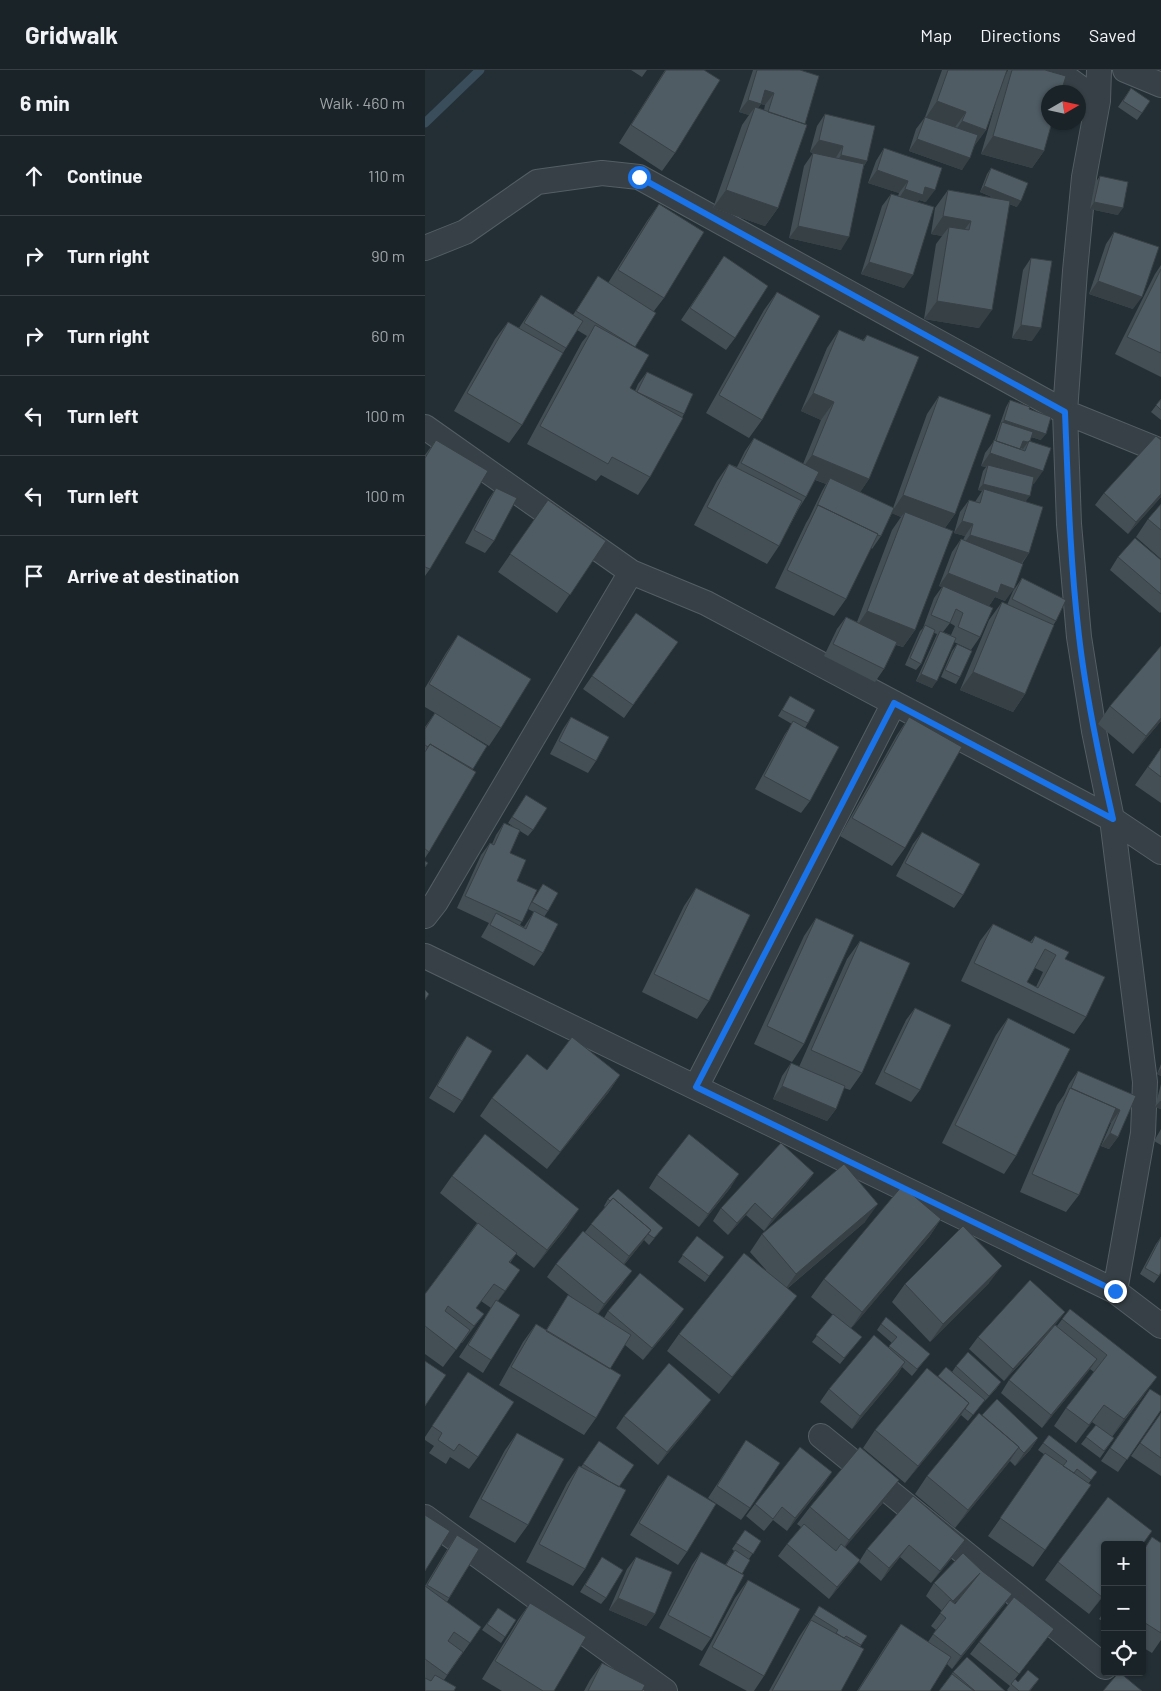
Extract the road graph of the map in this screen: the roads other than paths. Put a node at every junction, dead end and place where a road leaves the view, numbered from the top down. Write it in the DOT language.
graph roads {
  1 [pos="1056,70"];
  2 [pos="1099,70"];
  3 [pos="1125,70"];
  4 [pos="1161,85"];
  5 [pos="1098,101"];
  6 [pos="425,248"];
  7 [pos="1065,412"];
  8 [pos="425,427"];
  9 [pos="1161,451"];
  10 [pos="631,572"];
  11 [pos="894,703"];
  12 [pos="1113,819"];
  13 [pos="1161,852"];
  14 [pos="425,916"];
  15 [pos="425,956"];
  16 [pos="696,1087"];
  17 [pos="1115,1291"];
  18 [pos="1161,1326"];
  19 [pos="821,1436"];
  20 [pos="425,1517"];
  21 [pos="1101,1664"];
  22 [pos="665,1691"];
  1 -- 5 [label="street"];
  2 -- 5 [label="street"];
  3 -- 4 [label="street"];
  5 -- 7 [label="street"];
  6 -- 7 [label="street"];
  7 -- 9 [label="street"];
  7 -- 12 [label="street"];
  8 -- 10 [label="street"];
  10 -- 11 [label="street"];
  10 -- 14 [label="street"];
  11 -- 12 [label="street"];
  11 -- 16 [label="street"];
  12 -- 13 [label="street"];
  12 -- 17 [label="street"];
  15 -- 16 [label="street"];
  16 -- 17 [label="street"];
  17 -- 18 [label="street"];
  19 -- 21 [label="street"];
  20 -- 22 [label="street"];
}
